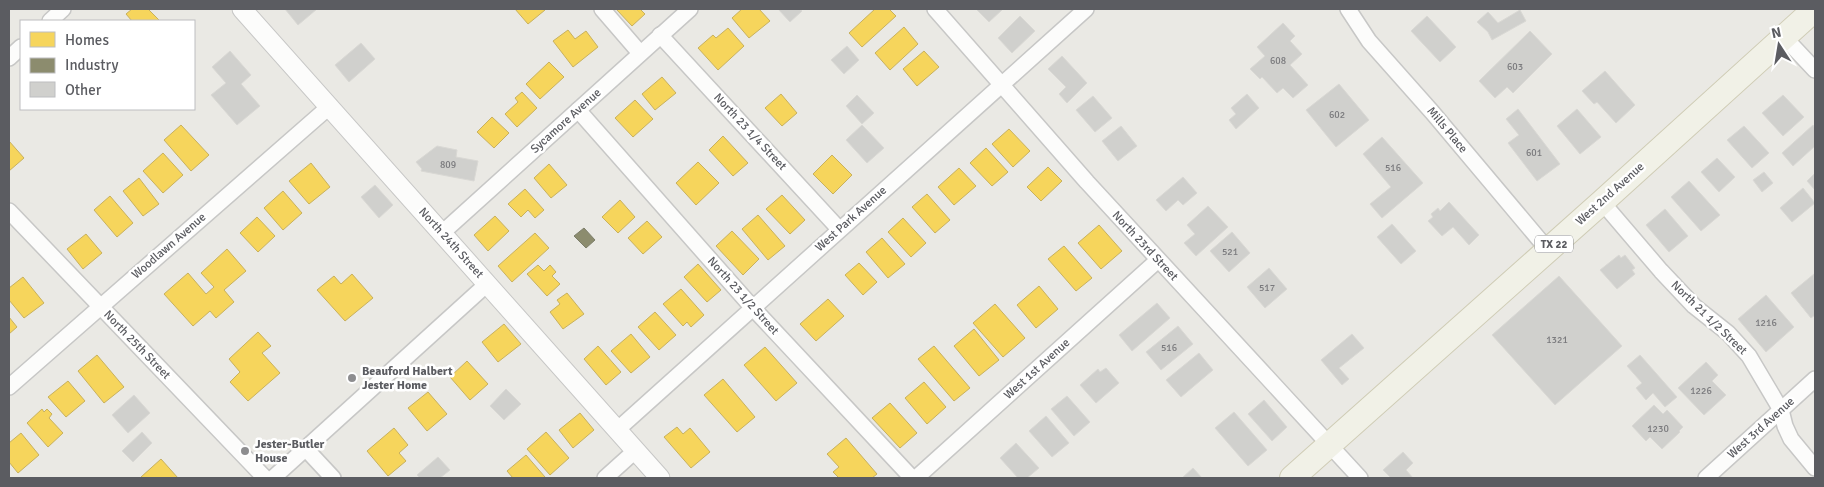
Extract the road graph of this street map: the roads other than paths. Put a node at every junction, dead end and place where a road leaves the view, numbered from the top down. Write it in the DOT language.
graph roads {
  1 [pos="64,9"];
  2 [pos="242,9"];
  3 [pos="602,9"];
  4 [pos="690,9"];
  5 [pos="935,9"];
  6 [pos="1086,9"];
  7 [pos="1348,9"];
  8 [pos="1815,9"];
  9 [pos="51,20"];
  10 [pos="660,35"];
  11 [pos="1784,37"];
  12 [pos="20,48"];
  13 [pos="640,53"];
  14 [pos="9,58"];
  15 [pos="1815,70"];
  16 [pos="1001,84"];
  17 [pos="330,106"];
  18 [pos="578,110"];
  19 [pos="1602,202"];
  20 [pos="9,210"];
  21 [pos="839,229"];
  22 [pos="442,233"];
  23 [pos="1548,250"];
  24 [pos="1158,260"];
  25 [pos="487,284"];
  26 [pos="100,307"];
  27 [pos="752,307"];
  28 [pos="1815,378"];
  29 [pos="9,387"];
  30 [pos="1781,410"];
  31 [pos="617,430"];
  32 [pos="1329,444"];
  33 [pos="306,449"];
  34 [pos="635,451"];
  35 [pos="1815,468"];
  36 [pos="265,478"];
  37 [pos="273,478"];
  38 [pos="333,478"];
  39 [pos="605,478"];
  40 [pos="660,478"];
  41 [pos="914,478"];
  42 [pos="1292,478"];
  43 [pos="1360,478"];
  44 [pos="1706,478"];
  1 -- 9 [label="street"];
  2 -- 17 [label="street, North 24th Street"];
  3 -- 13 [label="street"];
  4 -- 10 [label="street, Sycamore Avenue"];
  5 -- 16 [label="street, North 23rd Street"];
  6 -- 16 [label="street, West Park Avenue"];
  7 -- 23 [label="street, Mills Place"];
  8 -- 11 [label="main road, West 2nd Avenue / TX 22"];
  10 -- 13 [label="street, Sycamore Avenue"];
  10 -- 21 [label="street, North 23 1/4 Street"];
  11 -- 15 [label="street"];
  11 -- 19 [label="main road, West 2nd Avenue / TX 22"];
  12 -- 14 [label="street"];
  13 -- 18 [label="street, Sycamore Avenue"];
  16 -- 21 [label="street, West Park Avenue"];
  16 -- 24 [label="street, North 23rd Street"];
  17 -- 22 [label="street, North 24th Street"];
  17 -- 26 [label="street, Woodlawn Avenue"];
  18 -- 22 [label="street, Sycamore Avenue"];
  18 -- 27 [label="street, North 23 1/2 Street"];
  19 -- 23 [label="main road, West 2nd Avenue / TX 22"];
  19 -- 30 [label="street, North 21 1/2 Street"];
  20 -- 26 [label="street, North 25th Street"];
  21 -- 27 [label="street, West Park Avenue"];
  22 -- 25 [label="street, North 24th Street"];
  23 -- 32 [label="main road, West 2nd Avenue / TX 22"];
  24 -- 32 [label="street, North 23rd Street"];
  24 -- 41 [label="street, West 1st Avenue"];
  25 -- 31 [label="street, North 24th Street"];
  25 -- 33 [label="street"];
  26 -- 29 [label="street, Woodlawn Avenue"];
  26 -- 36 [label="street, North 25th Street"];
  27 -- 31 [label="street, West Park Avenue"];
  27 -- 41 [label="street, North 23 1/2 Street"];
  28 -- 30 [label="street, West 3rd Avenue"];
  30 -- 35 [label="street, North 21 1/2 Street"];
  30 -- 44 [label="street, West 3rd Avenue"];
  31 -- 34 [label="street, North 24th Street"];
  32 -- 42 [label="main road, West 2nd Avenue / TX 22"];
  32 -- 43 [label="street, North 23rd Street"];
  33 -- 37 [label="street"];
  33 -- 38 [label="street"];
  34 -- 39 [label="street"];
  34 -- 40 [label="street, North 24th Street"];
}
